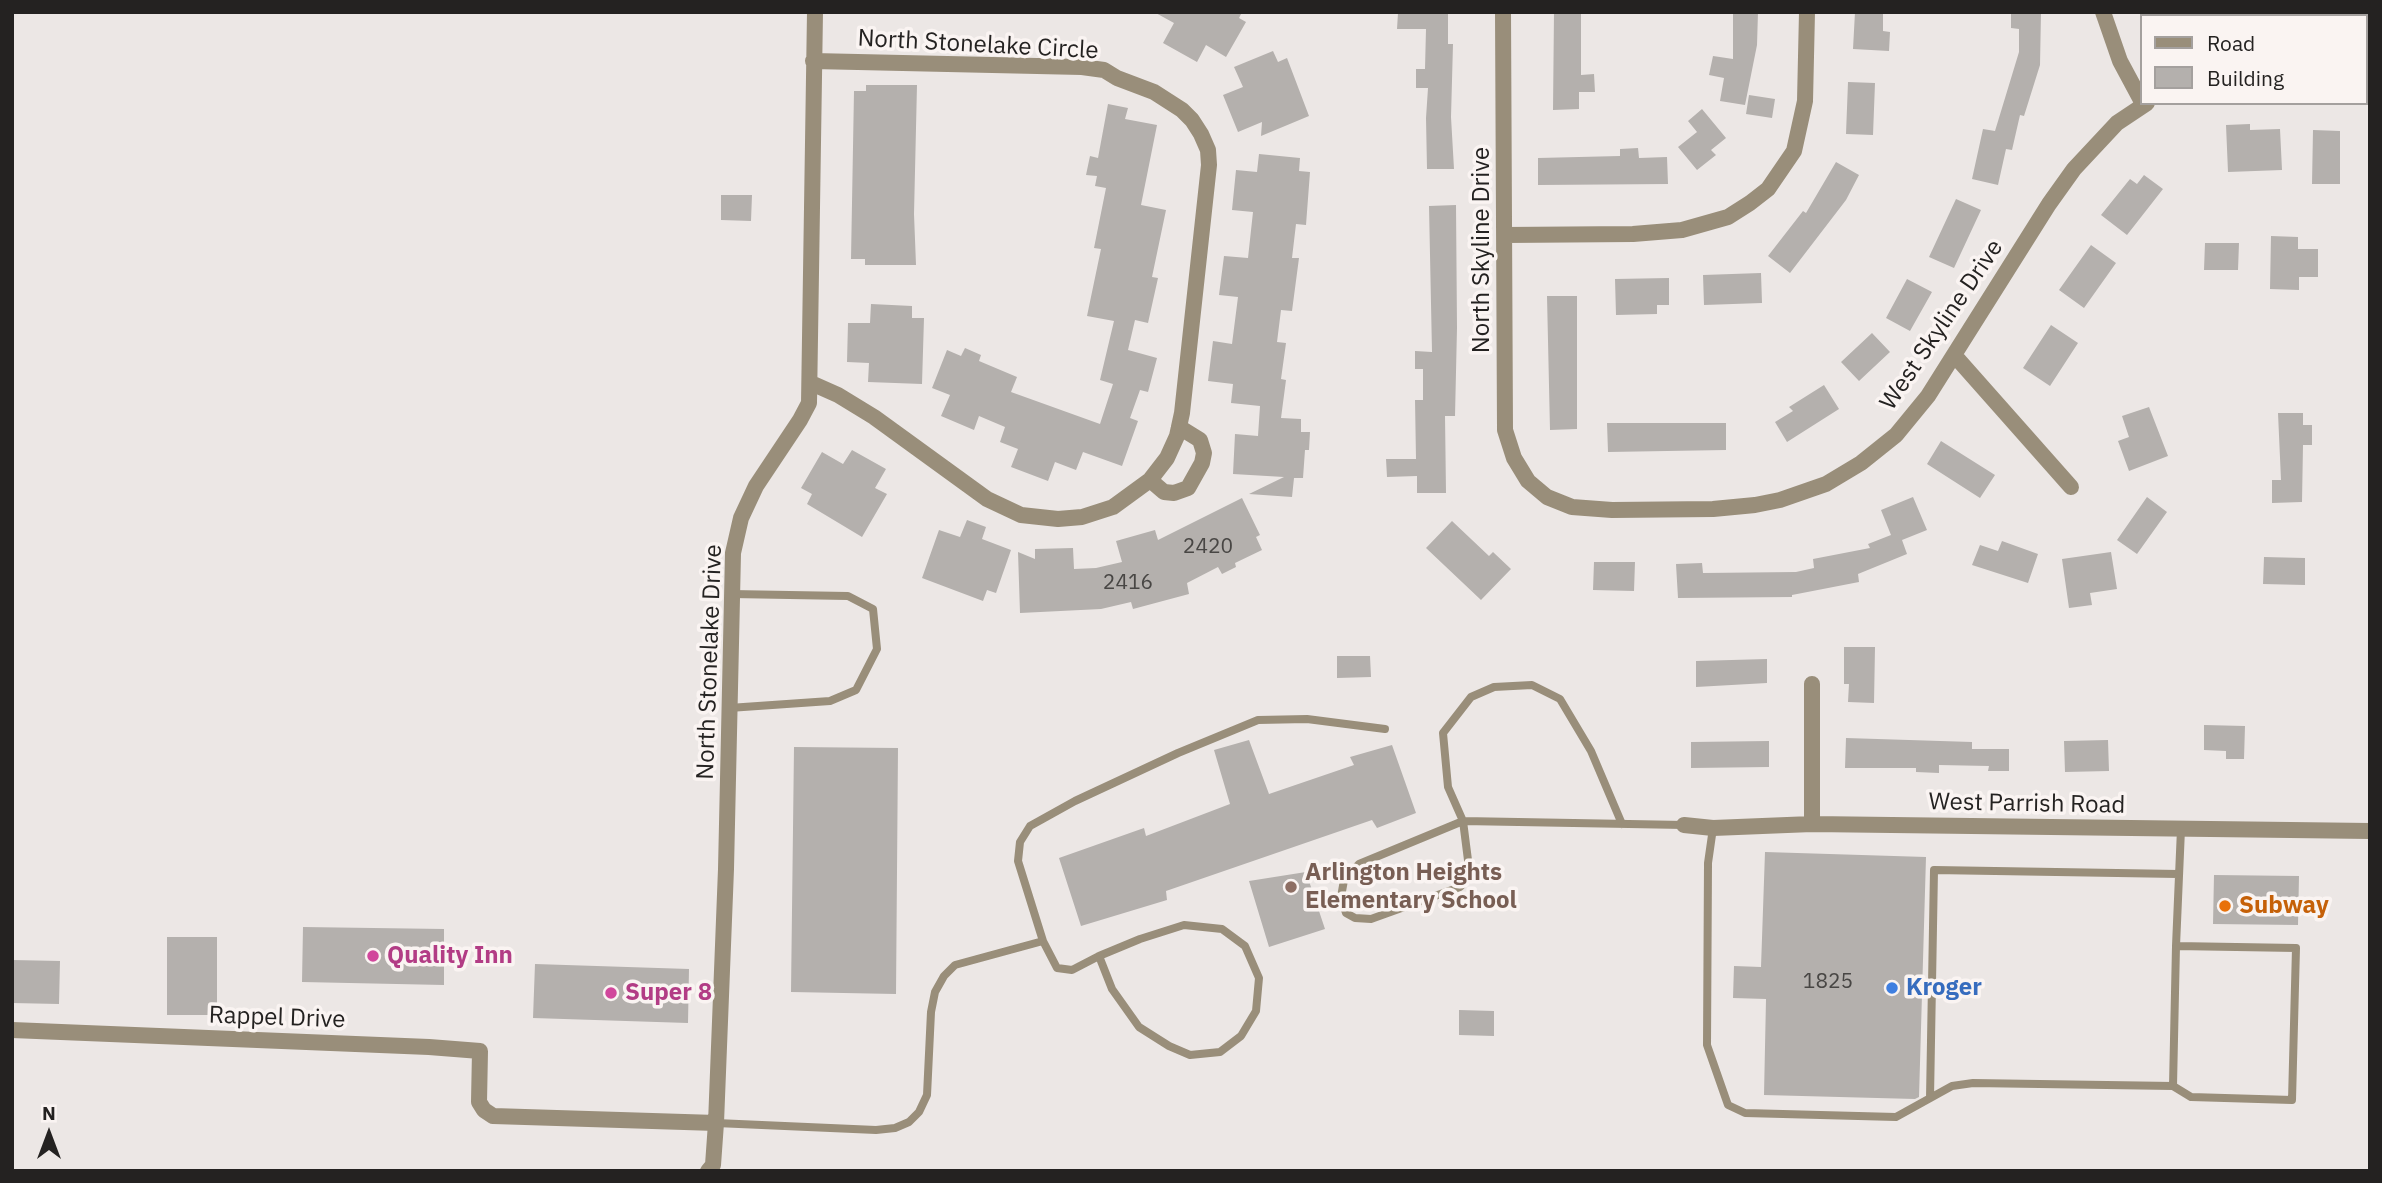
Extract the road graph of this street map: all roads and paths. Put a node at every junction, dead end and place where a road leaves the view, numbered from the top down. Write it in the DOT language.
graph roads {
  1 [pos="815,12"];
  2 [pos="1503,12"];
  3 [pos="1807,12"];
  4 [pos="2103,12"];
  5 [pos="813,61"];
  6 [pos="2140,96"];
  7 [pos="2141,105"];
  8 [pos="1505,235"];
  9 [pos="1955,356"];
  10 [pos="811,383"];
  11 [pos="1179,427"];
  12 [pos="1150,480"];
  13 [pos="1528,481"];
  14 [pos="2071,487"];
  15 [pos="731,594"];
  16 [pos="1812,684"];
  17 [pos="729,708"];
  18 [pos="1385,729"];
  19 [pos="1463,821"];
  20 [pos="1622,824"];
  21 [pos="1812,824"];
  22 [pos="1684,825"];
  23 [pos="1713,828"];
  24 [pos="2181,829"];
  25 [pos="2370,831"];
  26 [pos="2178,874"];
  27 [pos="1043,942"];
  28 [pos="2176,946"];
  29 [pos="1099,956"];
  30 [pos="12,1030"];
  31 [pos="2173,1086"];
  32 [pos="1930,1098"];
  33 [pos="716,1123"];
  34 [pos="713,1169"];
  1 -- 5 [label="street, North Stonelake Drive"];
  2 -- 8 [label="street, North Skyline Drive"];
  3 -- 8 [label="street"];
  4 -- 6 [label="street"];
  5 -- 10 [label="street, North Stonelake Drive"];
  5 -- 11 [label="street, North Stonelake Circle"];
  7 -- 9 [label="street, West Skyline Drive"];
  8 -- 13 [label="street, North Skyline Drive"];
  9 -- 13 [label="street, West Skyline Drive"];
  9 -- 14 [label="street"];
  10 -- 12 [label="street, North Stonelake Circle"];
  10 -- 15 [label="street, North Stonelake Drive"];
  11 -- 12 [label="street, North Stonelake Circle"];
  11 -- 12 [label="street"];
  15 -- 17 [label="street, North Stonelake Drive"];
  15 -- 17 [label="lane"];
  16 -- 21 [label="street"];
  17 -- 33 [label="street, North Stonelake Drive"];
  18 -- 27 [label="lane"];
  19 -- 19 [label="lane"];
  19 -- 20 [label="lane"];
  19 -- 20 [label="lane"];
  20 -- 22 [label="lane"];
  21 -- 23 [label="street, West Parrish Road"];
  21 -- 24 [label="street, West Parrish Road"];
  22 -- 23 [label="street, West Parrish Road"];
  23 -- 32 [label="lane"];
  24 -- 25 [label="street, West Parrish Road"];
  24 -- 26 [label="lane"];
  26 -- 28 [label="lane"];
  26 -- 32 [label="lane"];
  27 -- 29 [label="lane"];
  27 -- 33 [label="lane"];
  28 -- 31 [label="lane"];
  28 -- 31 [label="lane"];
  29 -- 29 [label="lane"];
  30 -- 33 [label="street, Rappel Drive"];
  31 -- 32 [label="lane"];
  33 -- 34 [label="street, North Stonelake Drive"];
}
